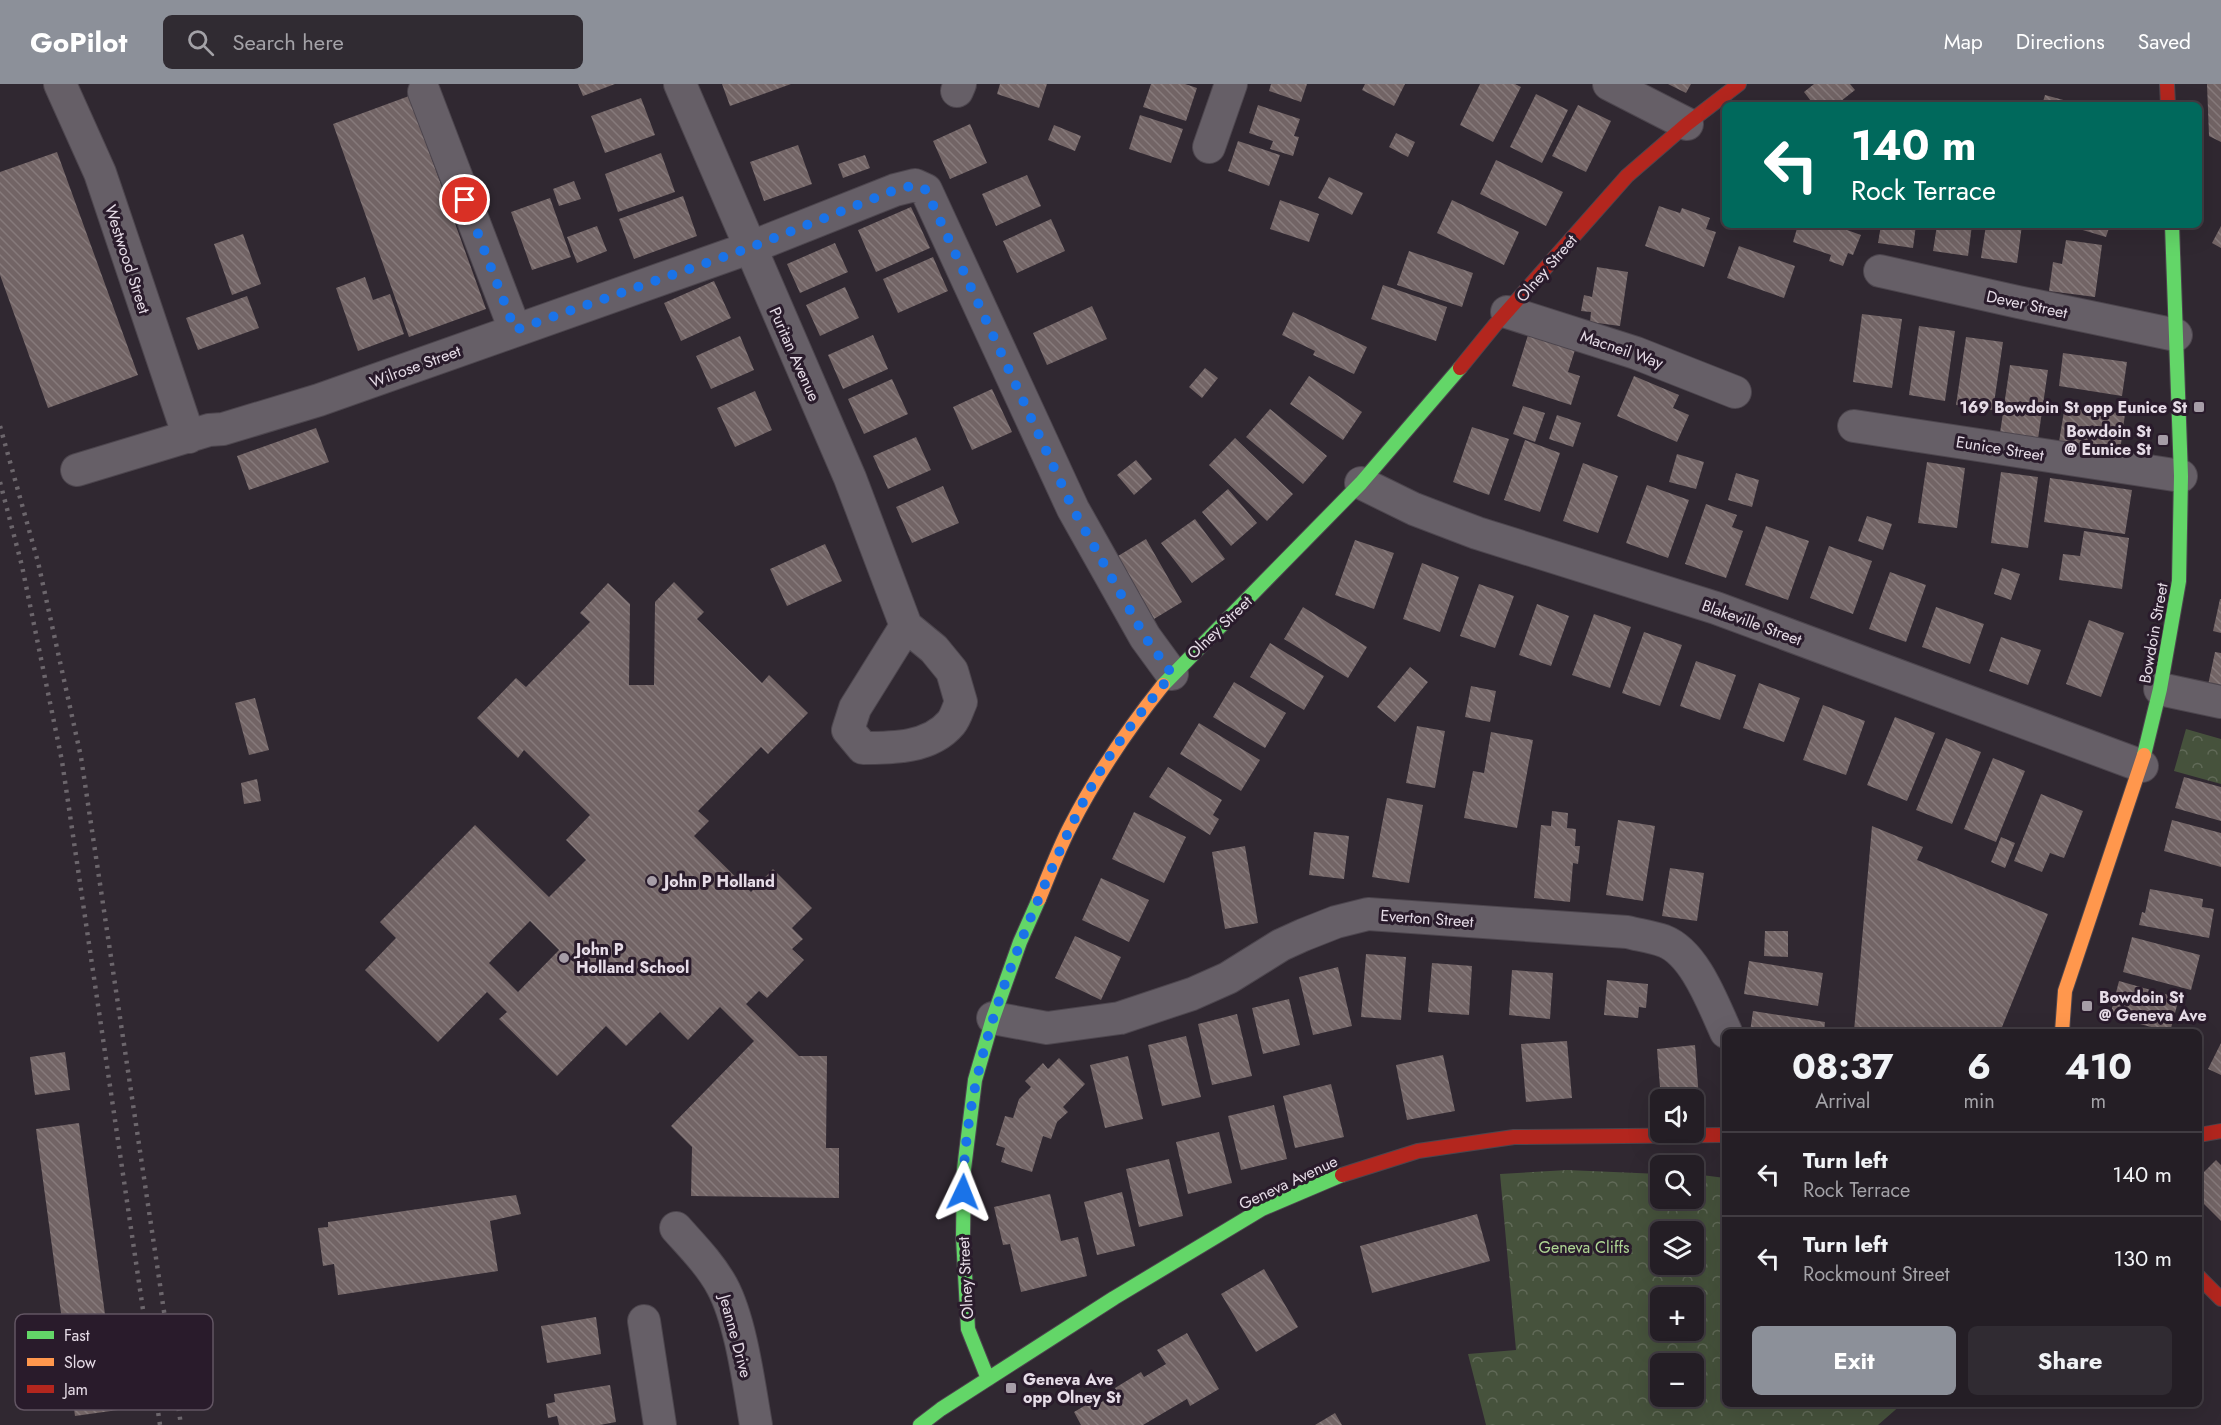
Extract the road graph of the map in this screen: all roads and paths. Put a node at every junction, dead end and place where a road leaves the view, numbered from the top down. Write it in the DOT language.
graph roads {
  1 [pos="60,84"];
  2 [pos="680,84"];
  3 [pos="1231,84"];
  4 [pos="1609,84"];
  5 [pos="1739,84"];
  6 [pos="2167,84"];
  7 [pos="424,92"];
  8 [pos="2168,102"];
  9 [pos="1687,124"];
  10 [pos="1209,147"];
  11 [pos="2172,228"];
  12 [pos="749,248"];
  13 [pos="1880,271"];
  14 [pos="1507,312"];
  15 [pos="515,330"];
  16 [pos="2176,335"];
  17 [pos="1735,392"];
  18 [pos="1854,426"];
  19 [pos="189,436"];
  20 [pos="77,470"];
  21 [pos="2181,476"];
  22 [pos="1360,483"];
  23 [pos="906,626"];
  24 [pos="1172,674"];
  25 [pos="2160,689"];
  26 [pos="2221,702"];
  27 [pos="2142,766"];
  28 [pos="993,1018"];
  29 [pos="1725,1029"];
  30 [pos="2062,1029"];
  31 [pos="2221,1131"];
  32 [pos="2202,1134"];
  33 [pos="1722,1135"];
  34 [pos="676,1228"];
  35 [pos="2202,1280"];
  36 [pos="2221,1299"];
  37 [pos="644,1321"];
  38 [pos="988,1379"];
  39 [pos="923,1424"];
  40 [pos="660,1425"];
  41 [pos="756,1425"];
  1 -- 19 [label="street, Westwood Street"];
  2 -- 12 [label="street, Puritan Avenue"];
  3 -- 10 [label="street"];
  4 -- 9 [label="street"];
  5 -- 9 [label="main road, Olney Street"];
  6 -- 8 [label="main road"];
  7 -- 15 [label="street"];
  9 -- 14 [label="main road, Olney Street"];
  11 -- 16 [label="main road, Bowdoin Street"];
  12 -- 15 [label="street, Wilrose Street"];
  12 -- 23 [label="street, Puritan Avenue"];
  12 -- 24 [label="street, Wilrose Street"];
  13 -- 16 [label="street, Dever Street"];
  14 -- 17 [label="street, Macneil Way"];
  14 -- 22 [label="main road, Olney Street"];
  15 -- 19 [label="street, Wilrose Street"];
  16 -- 21 [label="main road, Bowdoin Street"];
  18 -- 21 [label="street, Eunice Street"];
  19 -- 20 [label="street, Wilrose Street"];
  21 -- 25 [label="main road, Bowdoin Street"];
  22 -- 24 [label="main road, Olney Street"];
  22 -- 27 [label="street, Blakeville Street"];
  24 -- 28 [label="main road, Olney Street"];
  25 -- 26 [label="street"];
  25 -- 27 [label="main road, Bowdoin Street"];
  27 -- 30 [label="main road, Bowdoin Street"];
  28 -- 29 [label="street, Everton Street"];
  28 -- 38 [label="main road, Olney Street"];
  31 -- 32 [label="main road"];
  33 -- 38 [label="main road, Geneva Avenue"];
  34 -- 41 [label="street, Jeanne Drive"];
  35 -- 36 [label="main road"];
  37 -- 40 [label="street"];
  38 -- 39 [label="main road, Geneva Avenue"];
}
